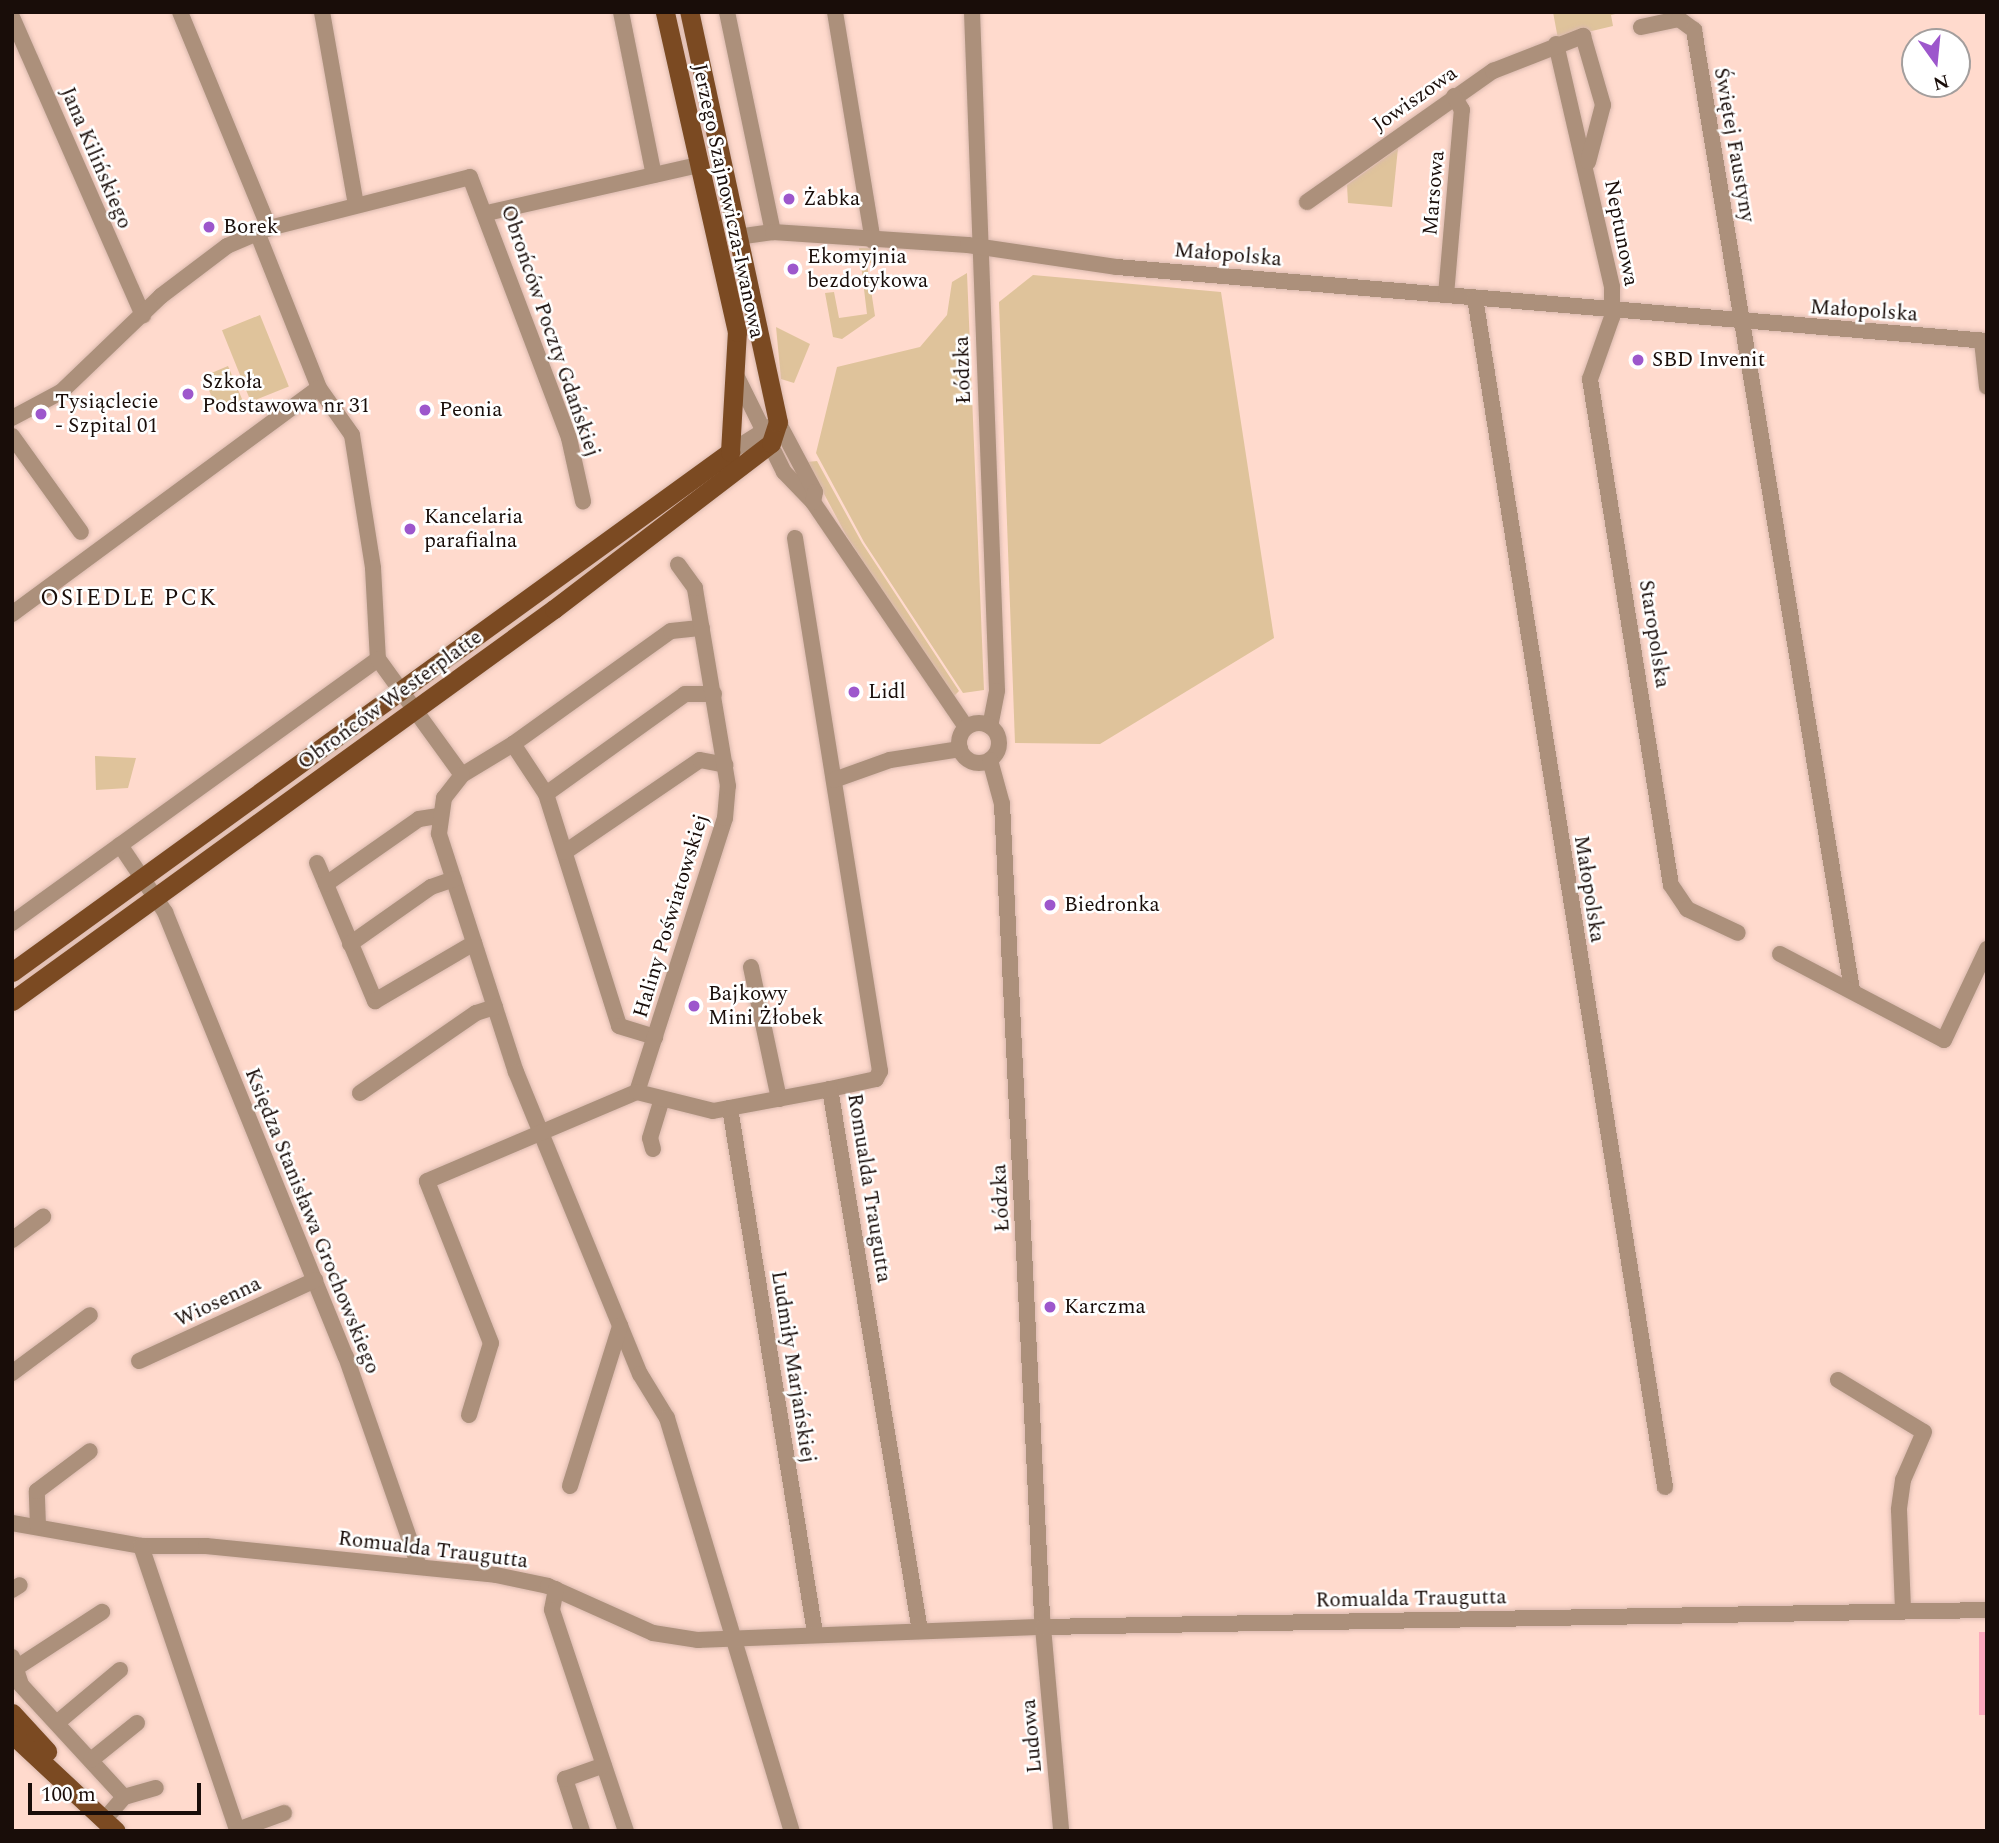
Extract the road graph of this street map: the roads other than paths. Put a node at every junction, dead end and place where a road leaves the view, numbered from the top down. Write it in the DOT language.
graph roads {
  1 [pos="180,12"];
  2 [pos="322,12"];
  3 [pos="621,12"];
  4 [pos="665,12"];
  5 [pos="689,12"];
  6 [pos="727,12"];
  7 [pos="835,12"];
  8 [pos="972,12"];
  9 [pos="12,17"];
  10 [pos="1641,27"];
  11 [pos="1556,44"];
  12 [pos="1454,96"];
  13 [pos="698,165"];
  14 [pos="1587,166"];
  15 [pos="654,176"];
  16 [pos="1307,202"];
  17 [pos="356,205"];
  18 [pos="487,212"];
  19 [pos="263,230"];
  20 [pos="773,233"];
  21 [pos="737,237"];
  22 [pos="873,241"];
  23 [pos="980,247"];
  24 [pos="1446,295"];
  25 [pos="1475,298"];
  26 [pos="1613,310"];
  27 [pos="143,315"];
  28 [pos="1744,324"];
  29 [pos="1984,341"];
  30 [pos="737,377"];
  31 [pos="1987,387"];
  32 [pos="319,388"];
  33 [pos="12,418"];
  34 [pos="771,432"];
  35 [pos="12,436"];
  36 [pos="730,452"];
  37 [pos="583,501"];
  38 [pos="81,532"];
  39 [pos="795,538"];
  40 [pos="678,565"];
  41 [pos="12,614"];
  42 [pos="702,628"];
  43 [pos="378,659"];
  44 [pos="402,693"];
  45 [pos="714,694"];
  46 [pos="415,710"];
  47 [pos="990,726"];
  48 [pos="967,727"];
  49 [pos="513,744"];
  50 [pos="960,749"];
  51 [pos="990,760"];
  52 [pos="726,765"];
  53 [pos="462,775"];
  54 [pos="834,780"];
  55 [pos="546,794"];
  56 [pos="439,816"];
  57 [pos="120,845"];
  58 [pos="565,852"];
  59 [pos="317,863"];
  60 [pos="142,878"];
  61 [pos="454,880"];
  62 [pos="326,884"];
  63 [pos="156,896"];
  64 [pos="12,923"];
  65 [pos="1738,933"];
  66 [pos="474,943"];
  67 [pos="350,944"];
  68 [pos="1987,949"];
  69 [pos="1780,954"];
  70 [pos="751,967"];
  71 [pos="12,972"];
  72 [pos="1852,990"];
  73 [pos="12,1000"];
  74 [pos="495,1007"];
  75 [pos="655,1037"];
  76 [pos="830,1089"];
  77 [pos="638,1092"];
  78 [pos="360,1093"];
  79 [pos="779,1099"];
  80 [pos="662,1102"];
  81 [pos="730,1108"];
  82 [pos="539,1131"];
  83 [pos="653,1149"];
  84 [pos="43,1217"];
  85 [pos="12,1240"];
  86 [pos="315,1280"];
  87 [pos="90,1315"];
  88 [pos="620,1326"];
  89 [pos="139,1361"];
  90 [pos="12,1373"];
  91 [pos="1838,1380"];
  92 [pos="469,1415"];
  93 [pos="90,1451"];
  94 [pos="570,1486"];
  95 [pos="1665,1487"];
  96 [pos="12,1523"];
  97 [pos="38,1527"];
  98 [pos="141,1546"];
  99 [pos="419,1567"];
  100 [pos="556,1589"];
  101 [pos="1987,1609"];
  102 [pos="1903,1611"];
  103 [pos="102,1612"];
  104 [pos="920,1631"];
  105 [pos="1043,1632"];
  106 [pos="815,1633"];
  107 [pos="732,1638"];
  108 [pos="14,1663"];
  109 [pos="120,1670"];
  110 [pos="12,1713"];
  111 [pos="58,1722"];
  112 [pos="137,1723"];
  113 [pos="18,1738"];
  114 [pos="91,1760"];
  115 [pos="604,1765"];
  116 [pos="156,1788"];
  117 [pos="124,1797"];
  118 [pos="284,1813"];
  119 [pos="110,1825"];
  120 [pos="582,1831"];
  121 [pos="626,1831"];
  122 [pos="792,1831"];
  123 [pos="1061,1831"];
  1 -- 19 [label="street, Obrońców Westerplatte"];
  2 -- 17 [label="street"];
  3 -- 15 [label="street"];
  4 -- 13 [label="main road, Jerzego Szajnowicza-Iwanowa"];
  5 -- 21 [label="main road, Jerzego Szajnowicza-Iwanowa"];
  6 -- 20 [label="street, Jerzego Szajnowicza-Iwanowa"];
  7 -- 22 [label="street"];
  8 -- 23 [label="street, Łódzka"];
  9 -- 27 [label="street, Jana Kilińskiego"];
  10 -- 28 [label="street, Świętej Faustyny"];
  11 -- 12 [label="street, Jowiszowa"];
  11 -- 14 [label="street, Neptunowa"];
  11 -- 14 [label="street, Neptunowa"];
  12 -- 16 [label="street, Jowiszowa"];
  12 -- 24 [label="street, Marsowa"];
  13 -- 15 [label="street"];
  13 -- 30 [label="main road, Jerzego Szajnowicza-Iwanowa"];
  14 -- 26 [label="street, Neptunowa"];
  15 -- 18 [label="street"];
  17 -- 18 [label="street, Obrońców Poczty Gdańskiej"];
  17 -- 19 [label="street"];
  18 -- 37 [label="street, Obrońców Poczty Gdańskiej"];
  19 -- 27 [label="street"];
  19 -- 32 [label="street, Obrońców Westerplatte"];
  20 -- 21 [label="street, Małopolska"];
  20 -- 22 [label="street, Małopolska"];
  21 -- 34 [label="main road, Jerzego Szajnowicza-Iwanowa"];
  22 -- 23 [label="street, Małopolska"];
  23 -- 24 [label="street, Małopolska"];
  23 -- 47 [label="street, Łódzka"];
  24 -- 25 [label="street, Małopolska"];
  25 -- 26 [label="street, Małopolska"];
  25 -- 95 [label="street, Małopolska"];
  26 -- 28 [label="street, Małopolska"];
  26 -- 65 [label="street, Staropolska"];
  27 -- 33 [label="street"];
  28 -- 29 [label="street, Małopolska"];
  28 -- 72 [label="street"];
  29 -- 31 [label="street, Małopolska"];
  30 -- 34 [label="street, Jerzego Szajnowicza-Iwanowa"];
  30 -- 36 [label="main road"];
  32 -- 41 [label="street"];
  32 -- 43 [label="street, Obrońców Westerplatte"];
  34 -- 36 [label="street, Obrońców Westerplatte"];
  34 -- 46 [label="main road, Obrońców Westerplatte"];
  34 -- 48 [label="street, Jerzego Szajnowicza-Iwanowa"];
  35 -- 38 [label="street"];
  36 -- 44 [label="main road, Obrońców Westerplatte"];
  39 -- 54 [label="street, Romualda Traugutta"];
  40 -- 42 [label="street, Haliny Poświatowskiej"];
  42 -- 45 [label="street, Haliny Poświatowskiej"];
  42 -- 49 [label="street"];
  43 -- 44 [label="street"];
  43 -- 57 [label="street"];
  44 -- 46 [label="street"];
  44 -- 60 [label="main road, Obrońców Westerplatte"];
  45 -- 52 [label="street, Haliny Poświatowskiej"];
  45 -- 55 [label="street"];
  46 -- 53 [label="street"];
  46 -- 63 [label="main road, Obrońców Westerplatte"];
  47 -- 48 [label="street"];
  47 -- 51 [label="street"];
  48 -- 50 [label="street"];
  49 -- 53 [label="street"];
  49 -- 55 [label="street, Haliny Poświatowskiej"];
  50 -- 51 [label="street"];
  50 -- 54 [label="street"];
  51 -- 105 [label="street, Łódzka"];
  52 -- 58 [label="street"];
  52 -- 75 [label="street, Haliny Poświatowskiej"];
  53 -- 56 [label="street"];
  54 -- 76 [label="street, Romualda Traugutta"];
  55 -- 58 [label="street, Haliny Poświatowskiej"];
  56 -- 61 [label="street"];
  56 -- 62 [label="street"];
  57 -- 60 [label="street, Księdza Stanisława Grochowskiego"];
  57 -- 64 [label="street"];
  58 -- 75 [label="street, Haliny Poświatowskiej"];
  59 -- 62 [label="street"];
  60 -- 63 [label="street, Księdza Stanisława Grochowskiego"];
  60 -- 71 [label="main road, Obrońców Westerplatte"];
  61 -- 66 [label="street"];
  61 -- 67 [label="street"];
  62 -- 67 [label="street"];
  63 -- 73 [label="main road, Obrońców Westerplatte"];
  63 -- 86 [label="street, Księdza Stanisława Grochowskiego"];
  66 -- 67 [label="street"];
  66 -- 74 [label="street"];
  68 -- 72 [label="street"];
  69 -- 72 [label="street"];
  70 -- 79 [label="street"];
  74 -- 78 [label="street"];
  74 -- 82 [label="street"];
  75 -- 77 [label="street, Haliny Poświatowskiej"];
  76 -- 79 [label="street"];
  76 -- 104 [label="street, Romualda Traugutta"];
  77 -- 80 [label="street"];
  77 -- 82 [label="street"];
  79 -- 81 [label="street"];
  80 -- 81 [label="street"];
  80 -- 83 [label="street"];
  81 -- 106 [label="street, Ludmiły Marjańskiej"];
  82 -- 88 [label="street"];
  82 -- 92 [label="street"];
  84 -- 85 [label="street"];
  86 -- 89 [label="street, Wiosenna"];
  86 -- 99 [label="street, Księdza Stanisława Grochowskiego"];
  87 -- 90 [label="street"];
  88 -- 94 [label="street"];
  88 -- 107 [label="street"];
  91 -- 102 [label="street"];
  93 -- 97 [label="street"];
  96 -- 97 [label="street, Romualda Traugutta"];
  97 -- 98 [label="street, Romualda Traugutta"];
  98 -- 99 [label="street, Romualda Traugutta"];
  98 -- 118 [label="street"];
  99 -- 100 [label="street, Romualda Traugutta"];
  100 -- 107 [label="street, Romualda Traugutta"];
  100 -- 115 [label="street"];
  101 -- 102 [label="street, Romualda Traugutta"];
  102 -- 105 [label="street, Romualda Traugutta"];
  103 -- 108 [label="street"];
  104 -- 105 [label="street, Romualda Traugutta"];
  104 -- 106 [label="street, Romualda Traugutta"];
  105 -- 123 [label="street, Ludowa"];
  106 -- 107 [label="street, Romualda Traugutta"];
  107 -- 122 [label="street"];
  108 -- 111 [label="street"];
  109 -- 111 [label="street"];
  110 -- 113 [label="main road"];
  111 -- 114 [label="street"];
  112 -- 114 [label="street"];
  113 -- 119 [label="main road"];
  114 -- 117 [label="street"];
  115 -- 120 [label="street"];
  115 -- 121 [label="street"];
  116 -- 117 [label="street"];
  117 -- 119 [label="street"];
}
